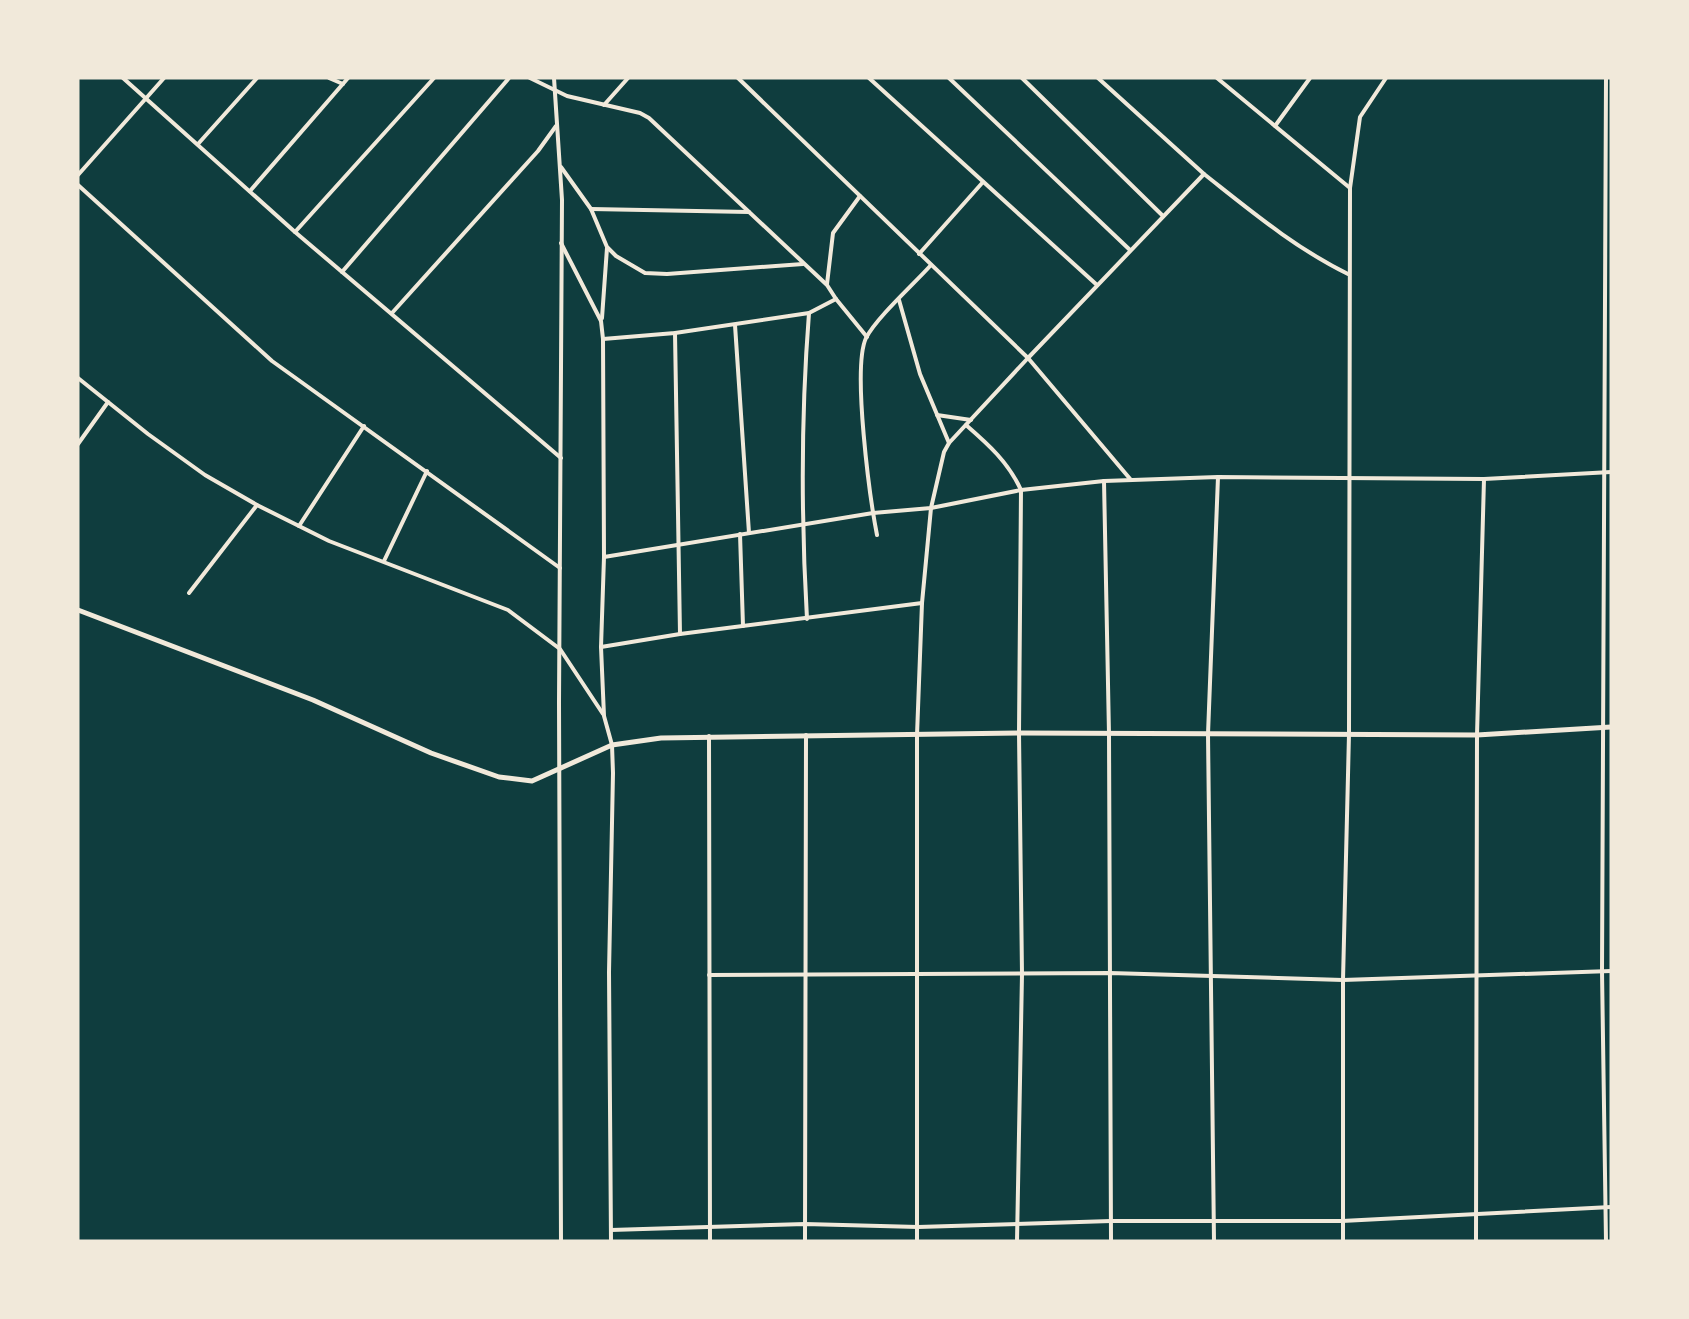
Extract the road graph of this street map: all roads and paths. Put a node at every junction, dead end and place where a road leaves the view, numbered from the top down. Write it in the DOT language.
graph roads {
  1 [pos="123,78"];
  2 [pos="164,78"];
  3 [pos="257,78"];
  4 [pos="329,78"];
  5 [pos="348,78"];
  6 [pos="434,78"];
  7 [pos="509,78"];
  8 [pos="530,78"];
  9 [pos="554,78"];
  10 [pos="628,78"];
  11 [pos="738,78"];
  12 [pos="869,78"];
  13 [pos="949,78"];
  14 [pos="1022,78"];
  15 [pos="1098,78"];
  16 [pos="1217,78"];
  17 [pos="1310,78"];
  18 [pos="1386,78"];
  19 [pos="1606,78"];
  20 [pos="343,84"];
  21 [pos="554,91"];
  22 [pos="145,99"];
  23 [pos="604,105"];
  24 [pos="556,125"];
  25 [pos="1275,126"];
  26 [pos="198,144"];
  27 [pos="561,166"];
  28 [pos="1204,174"];
  29 [pos="78,175"];
  30 [pos="983,182"];
  31 [pos="78,185"];
  32 [pos="1350,188"];
  33 [pos="250,191"];
  34 [pos="860,196"];
  35 [pos="591,209"];
  36 [pos="749,212"];
  37 [pos="1163,216"];
  38 [pos="295,232"];
  39 [pos="561,242"];
  40 [pos="607,247"];
  41 [pos="1130,250"];
  42 [pos="919,254"];
  43 [pos="804,263"];
  44 [pos="931,265"];
  45 [pos="342,272"];
  46 [pos="1348,274"];
  47 [pos="827,285"];
  48 [pos="1097,285"];
  49 [pos="836,300"];
  50 [pos="899,300"];
  51 [pos="392,313"];
  52 [pos="808,313"];
  53 [pos="601,321"];
  54 [pos="735,325"];
  55 [pos="675,333"];
  56 [pos="867,337"];
  57 [pos="603,339"];
  58 [pos="1028,358"];
  59 [pos="78,378"];
  60 [pos="108,402"];
  61 [pos="937,415"];
  62 [pos="972,420"];
  63 [pos="966,425"];
  64 [pos="364,426"];
  65 [pos="948,443"];
  66 [pos="78,444"];
  67 [pos="561,458"];
  68 [pos="427,471"];
  69 [pos="1611,472"];
  70 [pos="1605,473"];
  71 [pos="1218,477"];
  72 [pos="1350,478"];
  73 [pos="1484,479"];
  74 [pos="1131,480"];
  75 [pos="1104,481"];
  76 [pos="1021,490"];
  77 [pos="257,505"];
  78 [pos="932,508"];
  79 [pos="873,513"];
  80 [pos="802,525"];
  81 [pos="299,526"];
  82 [pos="749,533"];
  83 [pos="740,534"];
  84 [pos="877,535"];
  85 [pos="679,544"];
  86 [pos="604,557"];
  87 [pos="384,561"];
  88 [pos="561,569"];
  89 [pos="189,593"];
  90 [pos="922,603"];
  91 [pos="78,609"];
  92 [pos="807,619"];
  93 [pos="743,626"];
  94 [pos="680,634"];
  95 [pos="601,647"];
  96 [pos="560,649"];
  97 [pos="604,716"];
  98 [pos="1602,727"];
  99 [pos="1611,727"];
  100 [pos="1019,734"];
  101 [pos="1109,734"];
  102 [pos="1208,734"];
  103 [pos="1349,734"];
  104 [pos="806,735"];
  105 [pos="917,735"];
  106 [pos="1477,735"];
  107 [pos="709,736"];
  108 [pos="612,745"];
  109 [pos="560,769"];
  110 [pos="1602,971"];
  111 [pos="1611,971"];
  112 [pos="916,973"];
  113 [pos="1110,973"];
  114 [pos="806,974"];
  115 [pos="1022,974"];
  116 [pos="709,975"];
  117 [pos="1210,977"];
  118 [pos="1477,977"];
  119 [pos="1343,980"];
  120 [pos="1609,1207"];
  121 [pos="1476,1213"];
  122 [pos="1111,1221"];
  123 [pos="1342,1221"];
  124 [pos="1214,1222"];
  125 [pos="805,1224"];
  126 [pos="1016,1225"];
  127 [pos="918,1227"];
  128 [pos="710,1228"];
  129 [pos="611,1230"];
  130 [pos="561,1241"];
  131 [pos="611,1241"];
  132 [pos="710,1241"];
  133 [pos="805,1241"];
  134 [pos="917,1241"];
  135 [pos="1017,1241"];
  136 [pos="1111,1241"];
  137 [pos="1214,1241"];
  138 [pos="1343,1241"];
  139 [pos="1476,1241"];
  140 [pos="1606,1241"];
  1 -- 22 [label="street"];
  2 -- 22 [label="street"];
  3 -- 26 [label="street"];
  4 -- 20 [label="street"];
  5 -- 20 [label="street"];
  6 -- 38 [label="street"];
  7 -- 45 [label="street"];
  8 -- 21 [label="street"];
  9 -- 21 [label="street"];
  10 -- 23 [label="street"];
  11 -- 34 [label="street"];
  12 -- 30 [label="street"];
  13 -- 41 [label="street"];
  14 -- 37 [label="street"];
  15 -- 28 [label="street"];
  16 -- 25 [label="street"];
  17 -- 25 [label="street"];
  18 -- 32 [label="street"];
  19 -- 70 [label="street"];
  20 -- 33 [label="street"];
  21 -- 23 [label="street"];
  21 -- 24 [label="street"];
  22 -- 26 [label="street"];
  22 -- 29 [label="street"];
  23 -- 36 [label="street"];
  24 -- 27 [label="street"];
  24 -- 51 [label="street"];
  25 -- 32 [label="street"];
  26 -- 33 [label="street"];
  27 -- 35 [label="street"];
  27 -- 39 [label="street"];
  28 -- 37 [label="street"];
  28 -- 46 [label="street"];
  30 -- 42 [label="street"];
  30 -- 48 [label="street"];
  31 -- 64 [label="street"];
  32 -- 46 [label="street"];
  33 -- 38 [label="street"];
  34 -- 42 [label="street"];
  34 -- 47 [label="street"];
  35 -- 36 [label="street"];
  35 -- 40 [label="street"];
  36 -- 43 [label="street"];
  37 -- 41 [label="street"];
  38 -- 45 [label="street"];
  39 -- 53 [label="street"];
  39 -- 67 [label="street"];
  40 -- 43 [label="street"];
  40 -- 53 [label="street"];
  41 -- 48 [label="street"];
  42 -- 44 [label="street"];
  43 -- 47 [label="street"];
  44 -- 50 [label="street"];
  44 -- 58 [label="street"];
  45 -- 51 [label="street"];
  46 -- 72 [label="street"];
  47 -- 49 [label="street"];
  48 -- 58 [label="street"];
  49 -- 52 [label="street"];
  49 -- 56 [label="street"];
  50 -- 56 [label="street"];
  50 -- 61 [label="street"];
  51 -- 67 [label="street"];
  52 -- 54 [label="street"];
  52 -- 80 [label="street"];
  53 -- 57 [label="street"];
  54 -- 55 [label="street"];
  54 -- 82 [label="street"];
  55 -- 57 [label="street"];
  55 -- 85 [label="street"];
  56 -- 79 [label="street"];
  57 -- 86 [label="street"];
  58 -- 62 [label="street"];
  58 -- 74 [label="street"];
  59 -- 60 [label="street"];
  60 -- 66 [label="street"];
  60 -- 77 [label="street"];
  61 -- 62 [label="street"];
  61 -- 65 [label="street"];
  62 -- 63 [label="street"];
  63 -- 65 [label="street"];
  63 -- 76 [label="street"];
  64 -- 68 [label="street"];
  64 -- 81 [label="street"];
  65 -- 78 [label="street"];
  67 -- 88 [label="street"];
  68 -- 87 [label="street"];
  68 -- 88 [label="street"];
  69 -- 70 [label="street"];
  70 -- 73 [label="street"];
  70 -- 98 [label="street"];
  71 -- 72 [label="street"];
  71 -- 74 [label="street"];
  71 -- 102 [label="street"];
  72 -- 73 [label="street"];
  72 -- 103 [label="street"];
  73 -- 106 [label="street"];
  74 -- 75 [label="street"];
  75 -- 76 [label="street"];
  75 -- 101 [label="street"];
  76 -- 78 [label="street"];
  76 -- 100 [label="street"];
  77 -- 81 [label="street"];
  77 -- 89 [label="street"];
  78 -- 79 [label="street"];
  78 -- 90 [label="street"];
  79 -- 80 [label="street"];
  79 -- 84 [label="street"];
  80 -- 82 [label="street"];
  80 -- 92 [label="street"];
  81 -- 87 [label="street"];
  82 -- 83 [label="street"];
  83 -- 85 [label="street"];
  83 -- 93 [label="street"];
  85 -- 86 [label="street"];
  85 -- 94 [label="street"];
  86 -- 95 [label="street"];
  87 -- 96 [label="street"];
  88 -- 96 [label="street"];
  90 -- 92 [label="street"];
  90 -- 105 [label="street"];
  91 -- 109 [label="main road"];
  92 -- 93 [label="street"];
  93 -- 94 [label="street"];
  94 -- 95 [label="street"];
  95 -- 97 [label="street"];
  96 -- 97 [label="street"];
  96 -- 109 [label="street"];
  97 -- 108 [label="street"];
  98 -- 99 [label="main road"];
  98 -- 106 [label="main road"];
  98 -- 110 [label="street"];
  100 -- 101 [label="main road"];
  100 -- 105 [label="main road"];
  100 -- 115 [label="street"];
  101 -- 102 [label="main road"];
  101 -- 113 [label="street"];
  102 -- 103 [label="main road"];
  102 -- 117 [label="street"];
  103 -- 106 [label="main road"];
  103 -- 119 [label="street"];
  104 -- 105 [label="main road"];
  104 -- 107 [label="main road"];
  104 -- 114 [label="street"];
  105 -- 112 [label="street"];
  106 -- 118 [label="street"];
  107 -- 108 [label="main road"];
  107 -- 116 [label="street"];
  108 -- 109 [label="main road"];
  108 -- 129 [label="street"];
  109 -- 130 [label="street"];
  110 -- 111 [label="street"];
  110 -- 118 [label="street"];
  110 -- 120 [label="street"];
  112 -- 114 [label="street"];
  112 -- 115 [label="street"];
  112 -- 127 [label="street"];
  113 -- 115 [label="street"];
  113 -- 117 [label="street"];
  113 -- 122 [label="street"];
  114 -- 116 [label="street"];
  114 -- 125 [label="street"];
  115 -- 126 [label="street"];
  116 -- 128 [label="street"];
  117 -- 119 [label="street"];
  117 -- 124 [label="street"];
  118 -- 119 [label="street"];
  118 -- 121 [label="street"];
  119 -- 123 [label="street"];
  120 -- 121 [label="street"];
  120 -- 140 [label="street"];
  121 -- 123 [label="street"];
  121 -- 139 [label="street"];
  122 -- 124 [label="street"];
  122 -- 126 [label="street"];
  122 -- 136 [label="street"];
  123 -- 124 [label="street"];
  123 -- 138 [label="street"];
  124 -- 137 [label="street"];
  125 -- 127 [label="street"];
  125 -- 128 [label="street"];
  125 -- 133 [label="street"];
  126 -- 127 [label="street"];
  126 -- 135 [label="street"];
  127 -- 134 [label="street"];
  128 -- 129 [label="street"];
  128 -- 132 [label="street"];
  129 -- 131 [label="street"];
}
